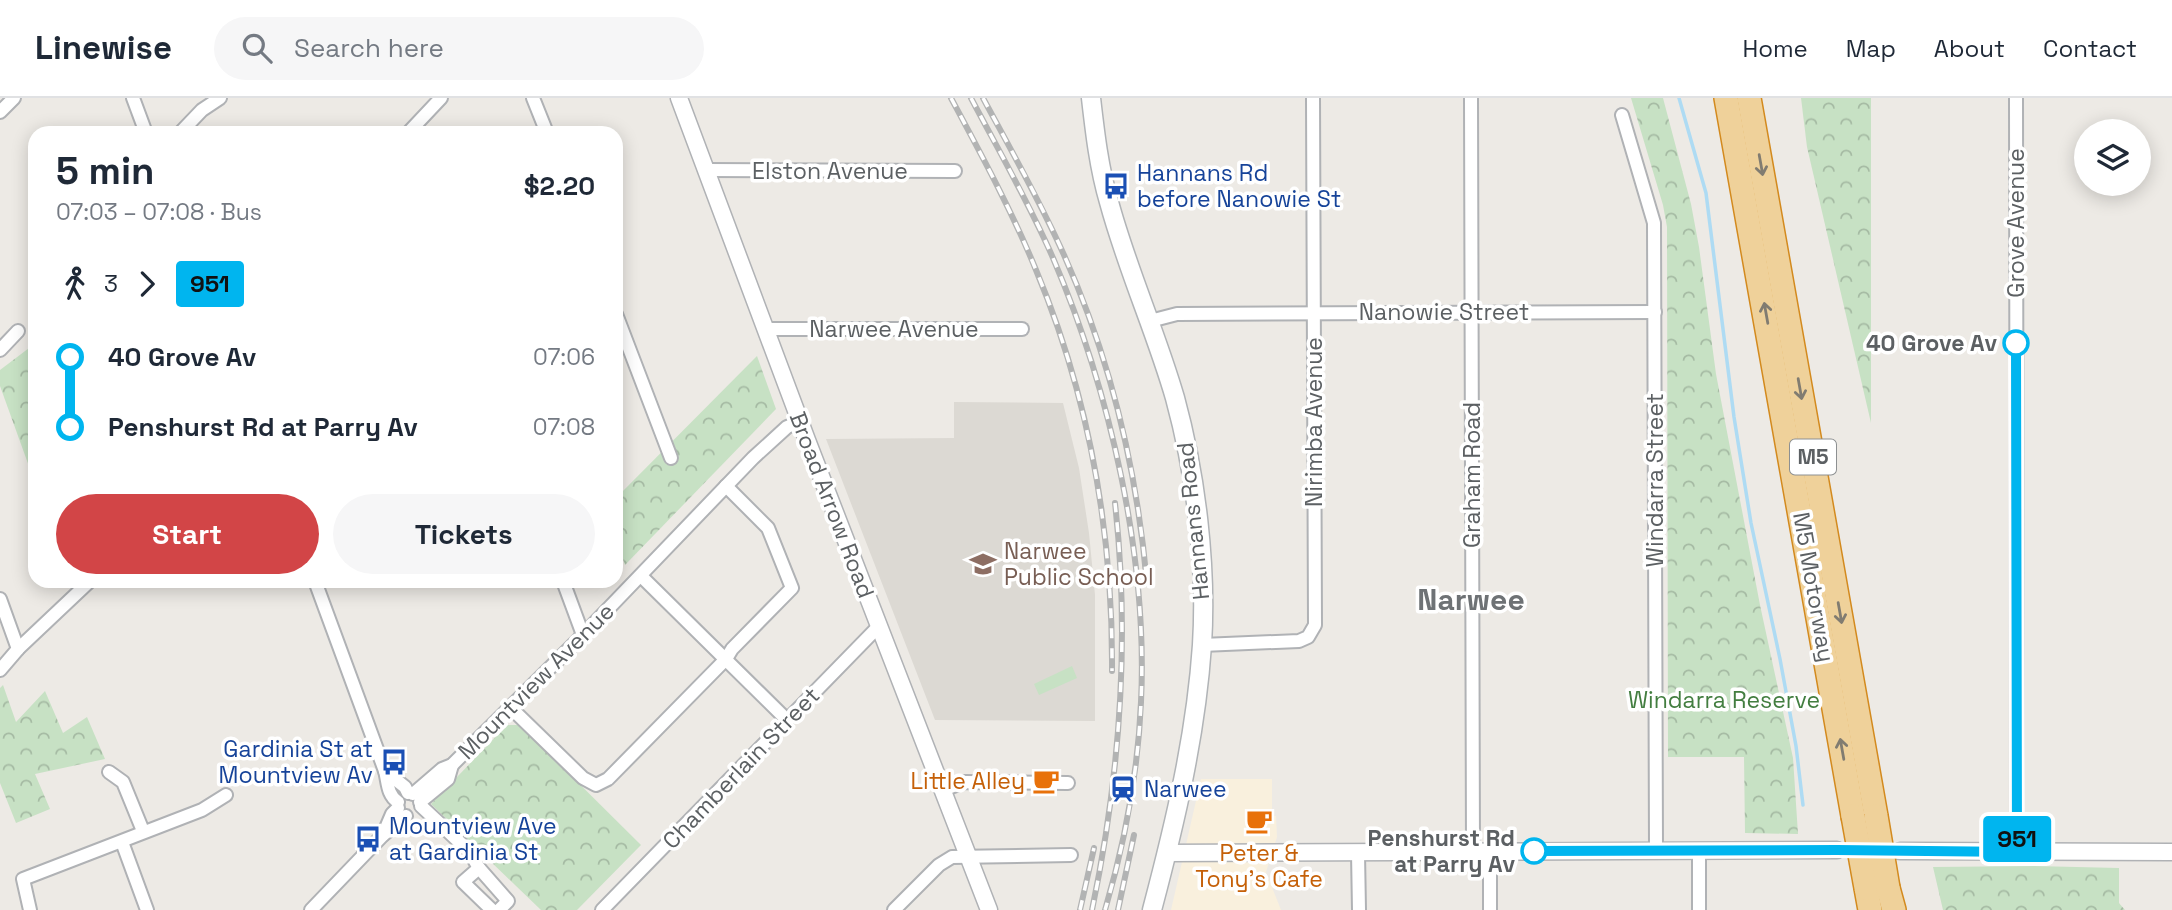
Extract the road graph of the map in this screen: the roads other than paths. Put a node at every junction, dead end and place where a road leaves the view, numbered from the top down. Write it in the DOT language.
graph roads {
  1 [pos="14,98"];
  2 [pos="133,98"];
  3 [pos="220,98"];
  4 [pos="441,98"];
  5 [pos="533,98"];
  6 [pos="679,98"];
  7 [pos="1091,98"];
  8 [pos="1313,98"];
  9 [pos="1471,98"];
  10 [pos="1726,98"];
  11 [pos="1749,98"];
  12 [pos="2016,98"];
  13 [pos="0,112"];
  14 [pos="1622,115"];
  15 [pos="143,126"];
  16 [pos="186,126"];
  17 [pos="415,126"];
  18 [pos="544,126"];
  19 [pos="706,170"];
  20 [pos="955,172"];
  21 [pos="1472,312"];
  22 [pos="1655,312"];
  23 [pos="1314,313"];
  24 [pos="1150,321"];
  25 [pos="766,329"];
  26 [pos="1022,329"];
  27 [pos="18,331"];
  28 [pos="623,332"];
  29 [pos="0,350"];
  30 [pos="800,422"];
  31 [pos="671,458"];
  32 [pos="726,486"];
  33 [pos="641,576"];
  34 [pos="83,588"];
  35 [pos="319,588"];
  36 [pos="566,588"];
  37 [pos="0,599"];
  38 [pos="879,626"];
  39 [pos="583,635"];
  40 [pos="1202,645"];
  41 [pos="18,649"];
  42 [pos="726,659"];
  43 [pos="0,670"];
  44 [pos="510,707"];
  45 [pos="787,720"];
  46 [pos="109,772"];
  47 [pos="1068,783"];
  48 [pos="943,790"];
  49 [pos="226,794"];
  50 [pos="409,803"];
  51 [pos="1865,816"];
  52 [pos="143,831"];
  53 [pos="122,842"];
  54 [pos="1656,850"];
  55 [pos="1837,850"];
  56 [pos="1699,851"];
  57 [pos="1900,851"];
  58 [pos="1473,852"];
  59 [pos="1490,852"];
  60 [pos="2017,852"];
  61 [pos="2172,852"];
  62 [pos="1166,853"];
  63 [pos="1358,853"];
  64 [pos="1071,855"];
  65 [pos="968,856"];
  66 [pos="479,868"];
  67 [pos="1879,903"];
  68 [pos="30,910"];
  69 [pos="147,910"];
  70 [pos="311,910"];
  71 [pos="492,910"];
  72 [pos="499,910"];
  73 [pos="602,910"];
  74 [pos="894,910"];
  75 [pos="989,910"];
  76 [pos="1152,910"];
  77 [pos="1359,910"];
  78 [pos="1490,910"];
  79 [pos="1699,910"];
  1 -- 13 [label="street"];
  2 -- 15 [label="street"];
  3 -- 16 [label="street"];
  4 -- 17 [label="street"];
  5 -- 18 [label="street"];
  6 -- 19 [label="street, Broad Arrow Road"];
  7 -- 24 [label="main road, Hannans Road"];
  8 -- 23 [label="street, Nirimba Avenue"];
  9 -- 21 [label="street, Graham Road"];
  51 -- 10 [label="highway, M5 Motorway / M5, one-way"];
  11 -- 51 [label="highway, M5 Motorway / M5, one-way"];
  12 -- 60 [label="street, Grove Avenue"];
  14 -- 22 [label="street, Windarra Street"];
  19 -- 20 [label="street, Elston Avenue"];
  19 -- 25 [label="street, Broad Arrow Road"];
  21 -- 22 [label="street, Nanowie Street"];
  21 -- 23 [label="street, Nanowie Street"];
  21 -- 58 [label="street, Graham Road"];
  22 -- 54 [label="street, Windarra Street"];
  23 -- 24 [label="street, Nanowie Street"];
  23 -- 40 [label="street, Nirimba Avenue"];
  24 -- 40 [label="main road, Hannans Road"];
  25 -- 26 [label="street, Narwee Avenue"];
  25 -- 30 [label="street, Broad Arrow Road"];
  27 -- 29 [label="street"];
  28 -- 31 [label="street"];
  30 -- 32 [label="street, Mountview Avenue"];
  30 -- 38 [label="street, Broad Arrow Road"];
  32 -- 33 [label="street, Mountview Avenue"];
  32 -- 42 [label="street"];
  33 -- 39 [label="street, Mountview Avenue"];
  33 -- 42 [label="street"];
  34 -- 41 [label="street"];
  35 -- 50 [label="street"];
  36 -- 39 [label="street"];
  37 -- 41 [label="street"];
  38 -- 45 [label="street, Chamberlain Street"];
  38 -- 48 [label="street, Broad Arrow Road"];
  39 -- 44 [label="street, Mountview Avenue"];
  40 -- 62 [label="main road, Hannans Road"];
  41 -- 43 [label="street"];
  42 -- 44 [label="street"];
  42 -- 45 [label="street"];
  44 -- 50 [label="street, Mountview Avenue"];
  45 -- 73 [label="street, Chamberlain Street"];
  46 -- 52 [label="street"];
  47 -- 48 [label="street"];
  48 -- 65 [label="street, Broad Arrow Road"];
  49 -- 52 [label="street"];
  50 -- 66 [label="street"];
  50 -- 70 [label="street, Mountview Avenue"];
  51 -- 67 [label="highway, M5 Motorway / M5, bridge"];
  52 -- 53 [label="street"];
  53 -- 68 [label="street"];
  53 -- 69 [label="street"];
  54 -- 56 [label="street"];
  54 -- 59 [label="street"];
  55 -- 56 [label="street"];
  56 -- 79 [label="street"];
  57 -- 60 [label="street"];
  58 -- 59 [label="street"];
  58 -- 63 [label="street"];
  59 -- 78 [label="street"];
  60 -- 61 [label="street"];
  62 -- 63 [label="street"];
  62 -- 76 [label="main road, Hannans Road"];
  63 -- 77 [label="street"];
  64 -- 65 [label="street"];
  65 -- 74 [label="street"];
  65 -- 75 [label="street, Broad Arrow Road"];
  66 -- 71 [label="street"];
  66 -- 72 [label="street"];
}
